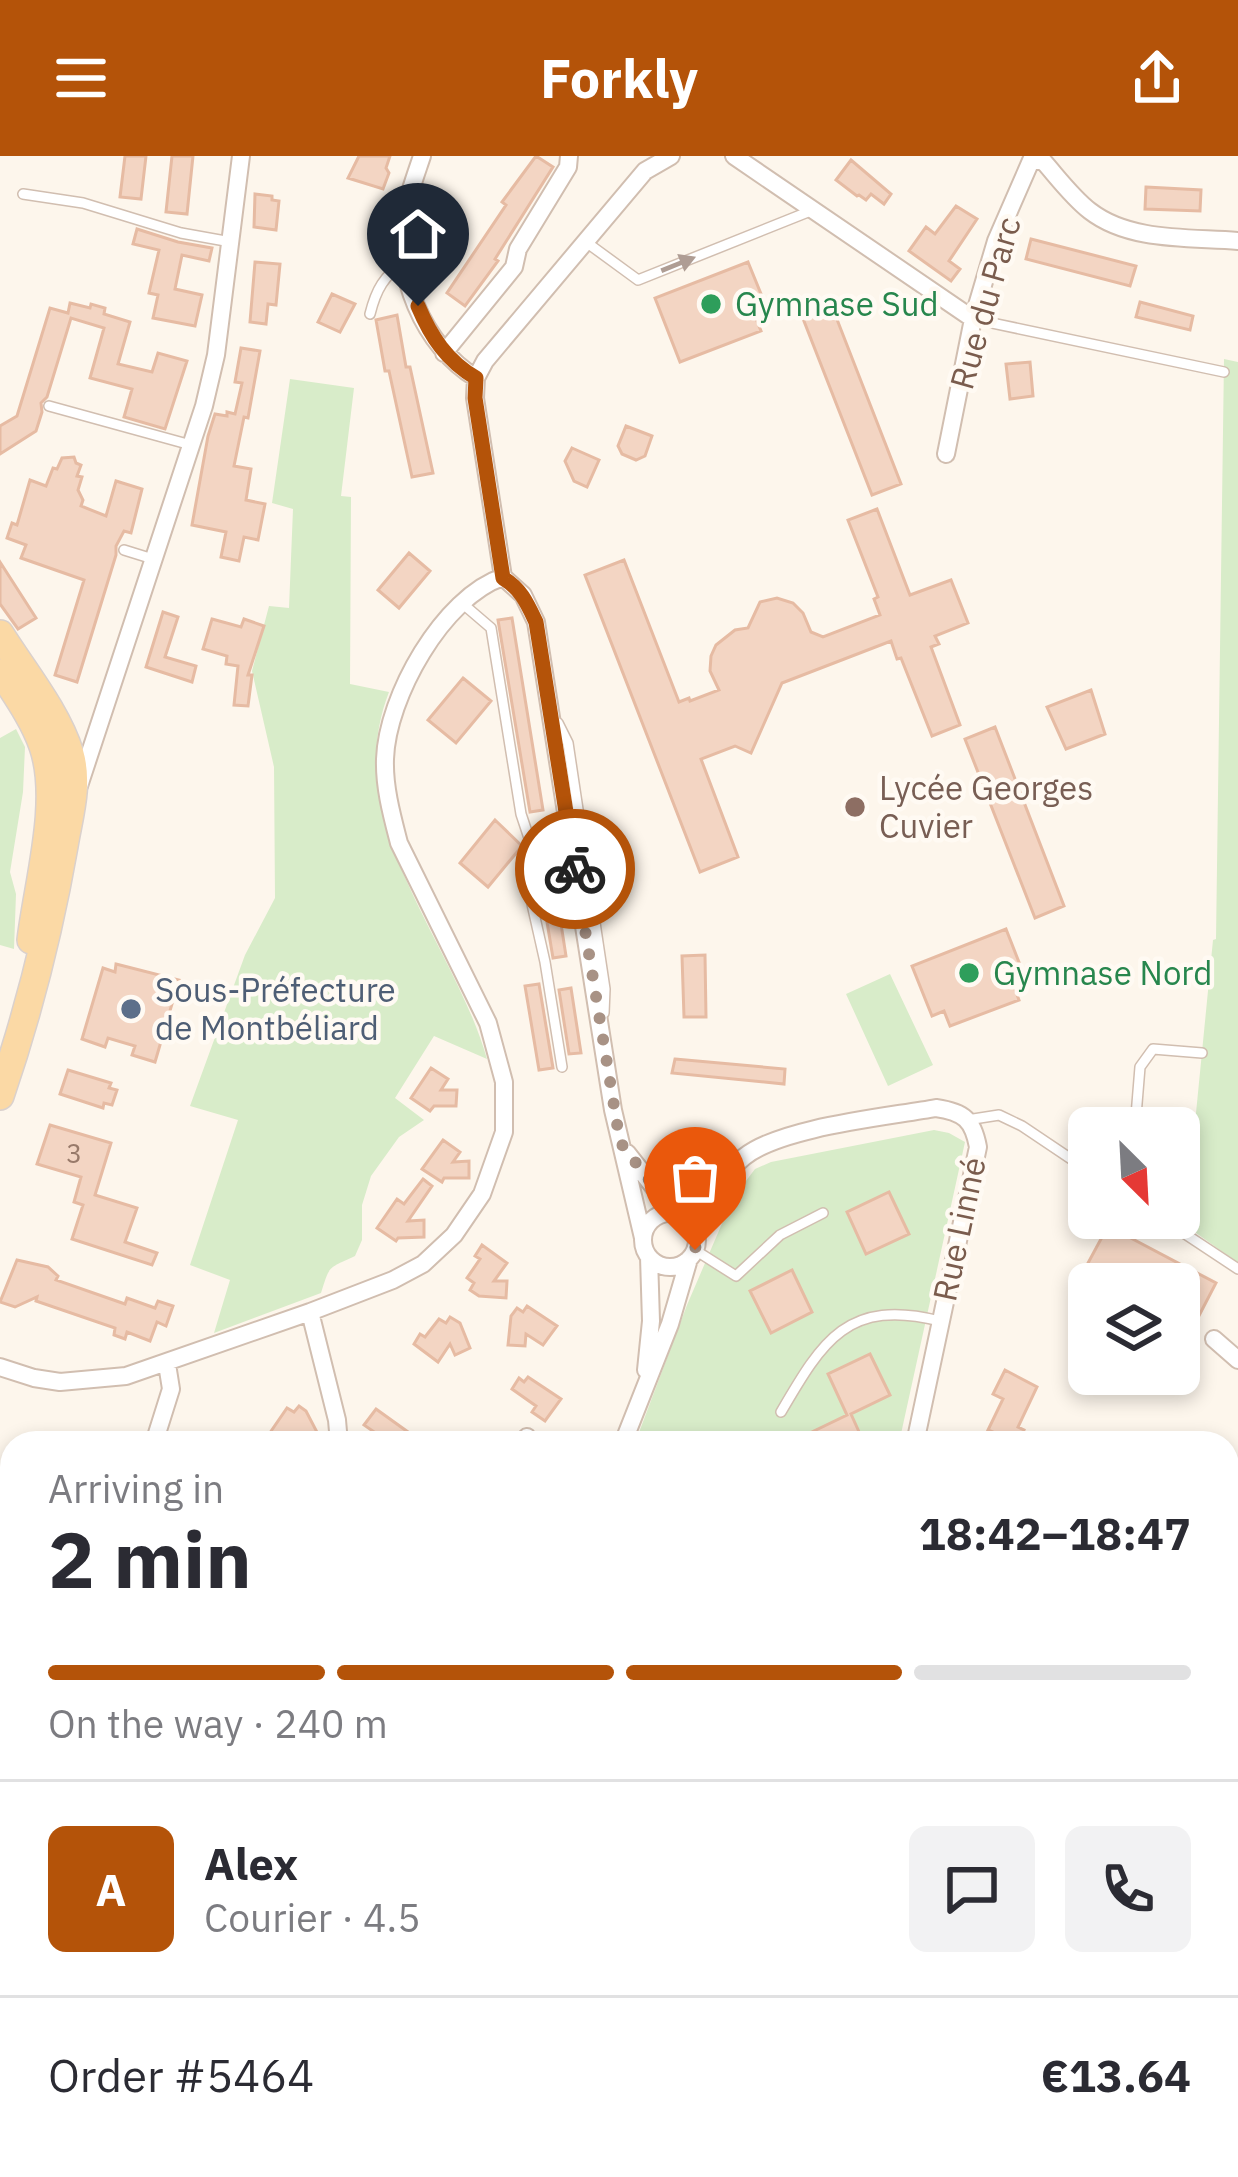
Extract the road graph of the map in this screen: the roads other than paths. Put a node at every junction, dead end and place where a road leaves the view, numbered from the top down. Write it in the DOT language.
graph roads {
  1 [pos="242,156"];
  2 [pos="422,156"];
  3 [pos="568,156"];
  4 [pos="671,156"];
  5 [pos="734,156"];
  6 [pos="1033,158"];
  7 [pos="23,194"];
  8 [pos="814,210"];
  9 [pos="1238,241"];
  10 [pos="231,242"];
  11 [pos="586,242"];
  12 [pos="405,262"];
  13 [pos="370,314"];
  14 [pos="973,319"];
  15 [pos="444,353"];
  16 [pos="1224,372"];
  17 [pos="476,378"];
  18 [pos="49,406"];
  19 [pos="190,445"];
  20 [pos="946,454"];
  21 [pos="124,550"];
  22 [pos="153,559"];
  23 [pos="503,578"];
  24 [pos="463,604"];
  25 [pos="0,634"];
  26 [pos="0,658"];
  27 [pos="0,669"];
  28 [pos="117,669"];
  29 [pos="42,720"];
  30 [pos="94,722"];
  31 [pos="72,776"];
  32 [pos="2,1037"];
  33 [pos="1202,1053"];
  34 [pos="562,1067"];
  35 [pos="0,1096"];
  36 [pos="1137,1107"];
  37 [pos="967,1120"];
  38 [pos="620,1142"];
  39 [pos="1068,1157"];
  40 [pos="675,1214"];
  41 [pos="823,1214"];
  42 [pos="693,1226"];
  43 [pos="643,1238"];
  44 [pos="1193,1239"];
  45 [pos="692,1254"];
  46 [pos="649,1257"];
  47 [pos="1238,1269"];
  48 [pos="310,1312"];
  49 [pos="940,1321"];
  50 [pos="1214,1339"];
  51 [pos="1238,1360"];
  52 [pos="167,1364"];
  53 [pos="0,1367"];
  54 [pos="642,1400"];
  55 [pos="781,1412"];
  56 [pos="158,1431"];
  57 [pos="338,1431"];
  58 [pos="628,1431"];
  59 [pos="917,1431"];
  1 -- 10 [label="street"];
  2 -- 12 [label="street"];
  3 -- 15 [label="street"];
  4 -- 11 [label="street"];
  5 -- 8 [label="street"];
  6 -- 9 [label="street"];
  6 -- 14 [label="street, Rue du Parc"];
  7 -- 10 [label="lane"];
  11 -- 8 [label="lane, one-way"];
  8 -- 14 [label="street"];
  10 -- 19 [label="street"];
  11 -- 17 [label="street"];
  12 -- 13 [label="lane"];
  12 -- 15 [label="street"];
  14 -- 16 [label="lane"];
  14 -- 20 [label="street, Rue du Parc"];
  15 -- 17 [label="street"];
  17 -- 23 [label="street"];
  18 -- 19 [label="lane"];
  19 -- 22 [label="street"];
  21 -- 22 [label="lane"];
  22 -- 28 [label="street"];
  23 -- 24 [label="street"];
  23 -- 38 [label="street"];
  24 -- 34 [label="lane"];
  24 -- 48 [label="street"];
  25 -- 29 [label="main road"];
  26 -- 31 [label="street"];
  27 -- 29 [label="main road"];
  28 -- 30 [label="street"];
  28 -- 31 [label="street"];
  29 -- 30 [label="street"];
  29 -- 31 [label="main road"];
  29 -- 31 [label="main road"];
  30 -- 31 [label="street"];
  31 -- 32 [label="main road"];
  31 -- 35 [label="main road"];
  33 -- 36 [label="lane"];
  37 -- 39 [label="lane"];
  37 -- 42 [label="street, Rue Linné"];
  37 -- 49 [label="street, Rue Linné"];
  38 -- 40 [label="street"];
  38 -- 43 [label="street"];
  40 -- 42 [label="street"];
  40 -- 43 [label="street"];
  41 -- 45 [label="lane"];
  42 -- 45 [label="street"];
  43 -- 46 [label="street"];
  44 -- 47 [label="lane"];
  45 -- 46 [label="street"];
  45 -- 54 [label="street"];
  46 -- 54 [label="street"];
  48 -- 52 [label="street"];
  48 -- 57 [label="street"];
  49 -- 55 [label="lane"];
  49 -- 59 [label="street, Rue Linné"];
  50 -- 51 [label="street"];
  52 -- 53 [label="street"];
  52 -- 56 [label="street"];
  54 -- 58 [label="street"];
}
